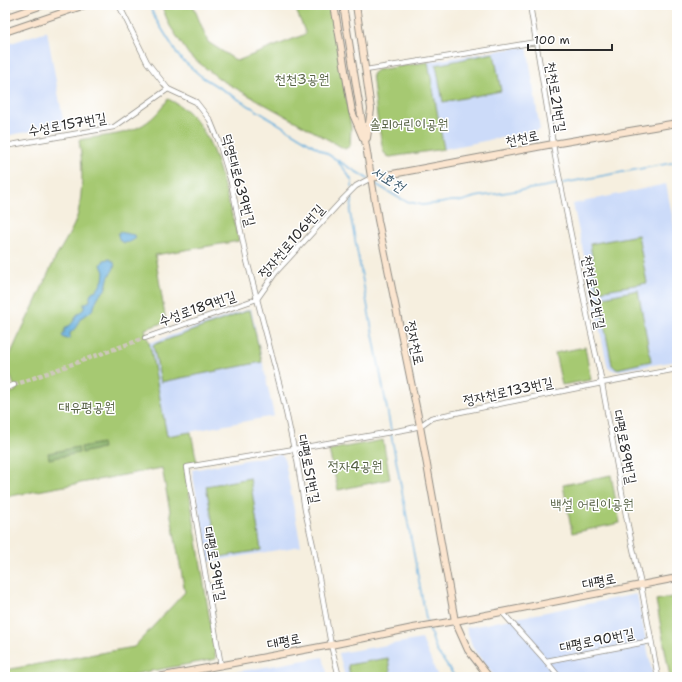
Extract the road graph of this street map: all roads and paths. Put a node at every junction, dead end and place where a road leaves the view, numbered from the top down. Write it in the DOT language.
graph roads {
  1 [pos="44,5"];
  2 [pos="85,5"];
  3 [pos="119,5"];
  4 [pos="334,5"];
  5 [pos="344,5"];
  6 [pos="356,5"];
  7 [pos="530,5"];
  8 [pos="5,18"];
  9 [pos="5,32"];
  10 [pos="536,42"];
  11 [pos="366,70"];
  12 [pos="168,89"];
  13 [pos="677,123"];
  14 [pos="553,144"];
  15 [pos="5,146"];
  16 [pos="366,146"];
  17 [pos="371,178"];
  18 [pos="565,204"];
  19 [pos="257,299"];
  20 [pos="145,338"];
  21 [pos="677,369"];
  22 [pos="602,383"];
  23 [pos="14,385"];
  24 [pos="5,388"];
  25 [pos="420,426"];
  26 [pos="294,450"];
  27 [pos="187,467"];
  28 [pos="677,578"];
  29 [pos="641,585"];
  30 [pos="502,612"];
  31 [pos="455,622"];
  32 [pos="651,641"];
  33 [pos="331,645"];
  34 [pos="546,661"];
  35 [pos="221,666"];
  36 [pos="158,677"];
  37 [pos="339,677"];
  38 [pos="489,677"];
  39 [pos="559,677"];
  40 [pos="658,677"];
  1 -- 8 [label="street"];
  2 -- 9 [label="street"];
  3 -- 12 [label="street, 덕영대로639번길"];
  4 -- 16 [label="street"];
  5 -- 16 [label="street, 정자천로"];
  6 -- 11 [label="street"];
  7 -- 10 [label="street, 천천로21번길"];
  10 -- 11 [label="street"];
  10 -- 14 [label="street, 천천로21번길"];
  11 -- 16 [label="street"];
  12 -- 15 [label="street, 수성로157번길"];
  12 -- 19 [label="street, 덕영대로639번길"];
  13 -- 14 [label="street, 천천로"];
  14 -- 17 [label="street, 천천로"];
  14 -- 18 [label="street, 천천로21번길"];
  16 -- 17 [label="street, 정자천로"];
  17 -- 19 [label="street, 정자천로106번길"];
  17 -- 25 [label="street, 정자천로"];
  18 -- 22 [label="street, 천천로22번길"];
  19 -- 20 [label="street, 수성로189번길"];
  19 -- 26 [label="street, 대평로51번길"];
  21 -- 22 [label="street, 정자천로133번길"];
  22 -- 25 [label="street, 정자천로133번길"];
  22 -- 29 [label="street, 대평로89번길"];
  23 -- 24 [label="street"];
  25 -- 26 [label="street, 정자천로133번길"];
  25 -- 31 [label="street, 정자천로"];
  26 -- 27 [label="street, 정자천로133번길"];
  26 -- 33 [label="street, 대평로51번길"];
  27 -- 35 [label="street, 대평로39번길"];
  28 -- 29 [label="street, 대평로"];
  29 -- 30 [label="street, 대평로"];
  29 -- 32 [label="street, 대평로90번길"];
  30 -- 31 [label="street, 대평로"];
  30 -- 34 [label="street"];
  31 -- 33 [label="street, 대평로"];
  31 -- 38 [label="street, 정자천로"];
  32 -- 34 [label="street, 대평로90번길"];
  32 -- 40 [label="street, 대평로90번길"];
  33 -- 35 [label="street, 대평로"];
  33 -- 37 [label="street, 대평로51번길"];
  34 -- 39 [label="street"];
  35 -- 36 [label="street, 대평로"];
}
